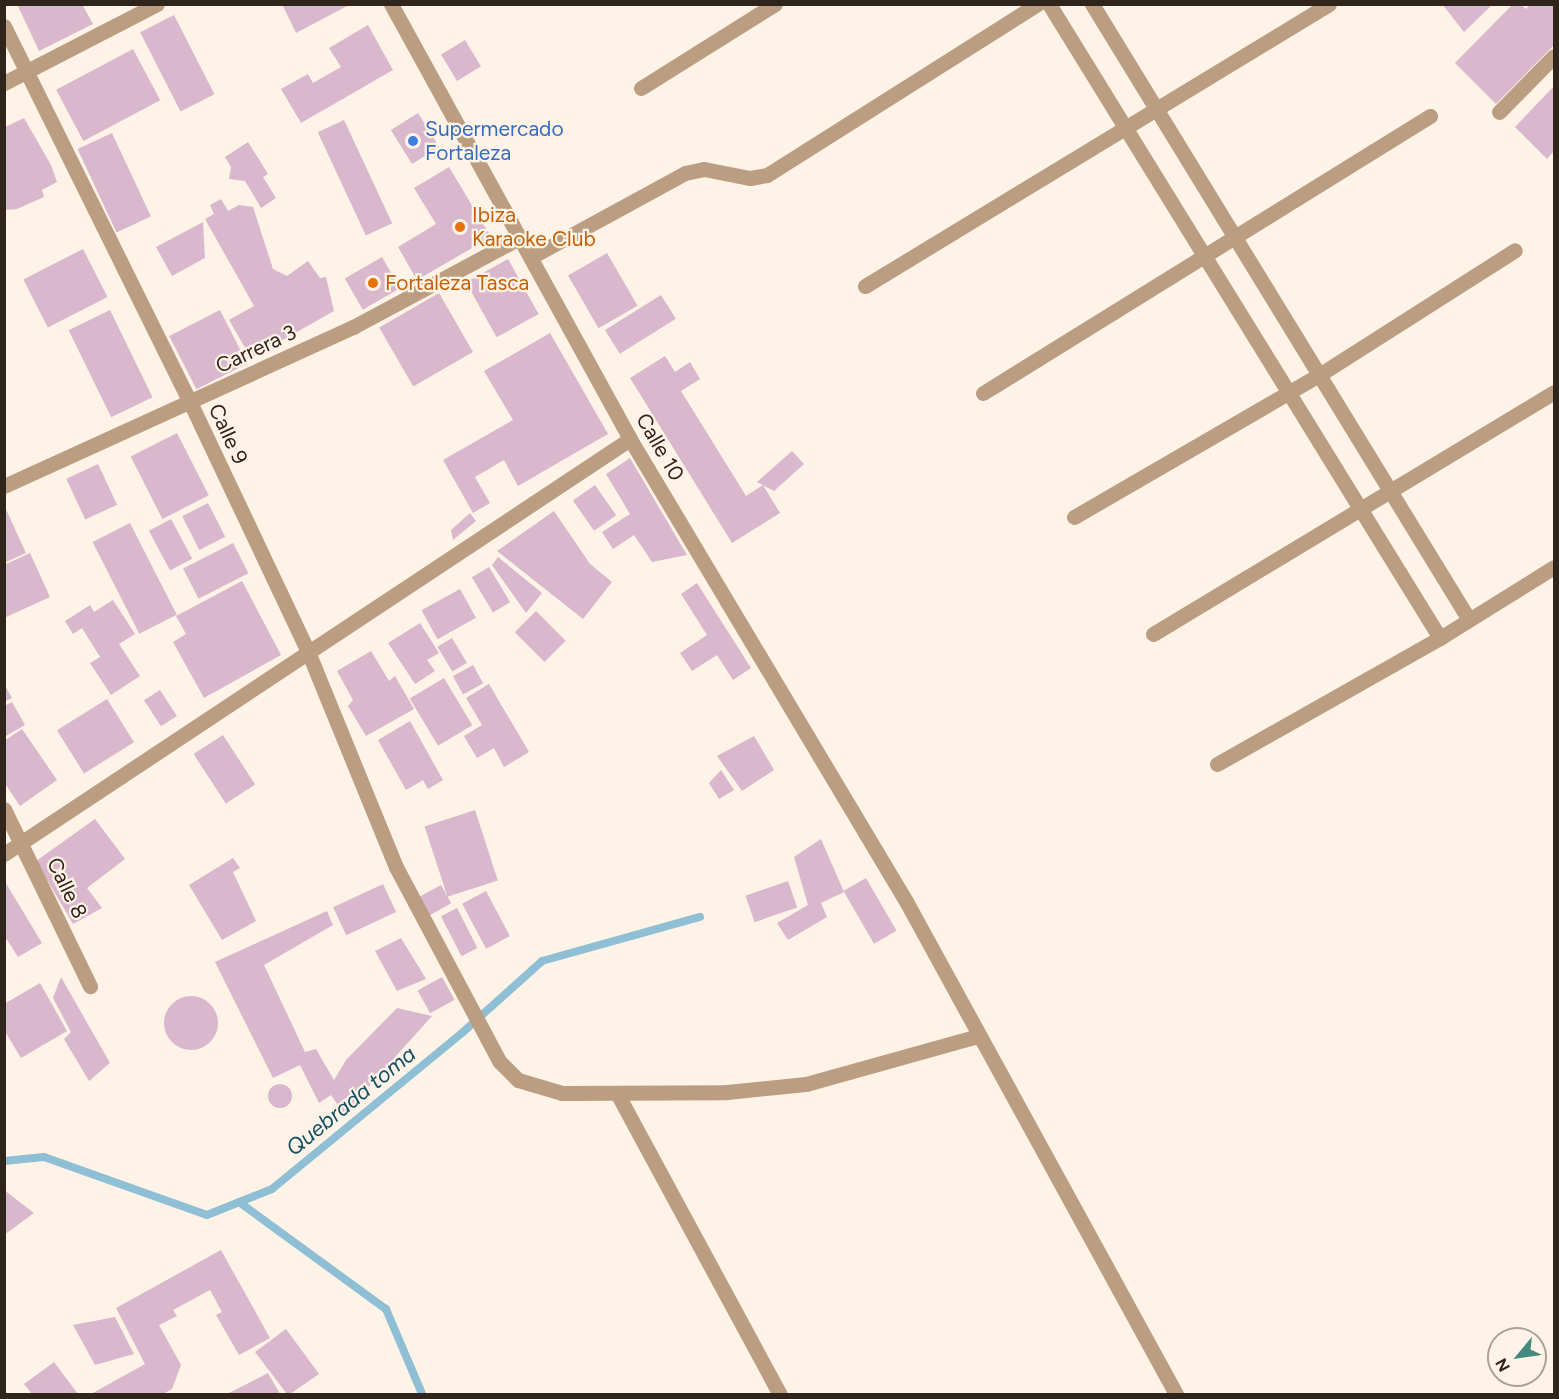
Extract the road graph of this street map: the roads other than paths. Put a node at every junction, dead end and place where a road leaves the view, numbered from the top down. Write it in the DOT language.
graph roads {
  1 [pos="157,4"];
  2 [pos="391,4"];
  3 [pos="776,4"];
  4 [pos="1038,4"];
  5 [pos="1049,4"];
  6 [pos="1092,4"];
  7 [pos="1329,4"];
  8 [pos="4,26"];
  9 [pos="1554,56"];
  10 [pos="27,72"];
  11 [pos="4,83"];
  12 [pos="641,88"];
  13 [pos="1156,109"];
  14 [pos="1499,112"];
  15 [pos="1430,116"];
  16 [pos="1125,128"];
  17 [pos="519,238"];
  18 [pos="1235,239"];
  19 [pos="1515,250"];
  20 [pos="531,257"];
  21 [pos="1205,257"];
  22 [pos="865,286"];
  23 [pos="1319,375"];
  24 [pos="1554,392"];
  25 [pos="983,393"];
  26 [pos="1289,393"];
  27 [pos="190,402"];
  28 [pos="630,439"];
  29 [pos="4,486"];
  30 [pos="1390,492"];
  31 [pos="1360,508"];
  32 [pos="1074,517"];
  33 [pos="1554,567"];
  34 [pos="1468,618"];
  35 [pos="1153,634"];
  36 [pos="1440,638"];
  37 [pos="309,654"];
  38 [pos="1217,764"];
  39 [pos="4,809"];
  40 [pos="21,842"];
  41 [pos="4,854"];
  42 [pos="90,986"];
  43 [pos="978,1036"];
  44 [pos="618,1095"];
  45 [pos="780,1395"];
  46 [pos="1176,1395"];
  1 -- 10 [label="street"];
  2 -- 17 [label="street, Calle 10"];
  3 -- 12 [label="street"];
  4 -- 20 [label="street"];
  5 -- 16 [label="street"];
  6 -- 13 [label="street"];
  7 -- 13 [label="street"];
  8 -- 10 [label="street, Calle 9"];
  9 -- 14 [label="street"];
  10 -- 11 [label="street"];
  10 -- 27 [label="street, Calle 9"];
  13 -- 16 [label="street"];
  13 -- 18 [label="street"];
  15 -- 18 [label="street"];
  16 -- 21 [label="street"];
  16 -- 22 [label="street"];
  17 -- 20 [label="street, Calle 10"];
  17 -- 27 [label="street, Carrera 3"];
  18 -- 21 [label="street"];
  18 -- 23 [label="street"];
  19 -- 23 [label="street"];
  20 -- 28 [label="street, Calle 10"];
  21 -- 25 [label="street"];
  21 -- 26 [label="street"];
  23 -- 26 [label="street"];
  23 -- 30 [label="street"];
  24 -- 30 [label="street"];
  26 -- 31 [label="street"];
  26 -- 32 [label="street"];
  27 -- 29 [label="street, Carrera 3"];
  27 -- 37 [label="street, Calle 9"];
  28 -- 37 [label="street"];
  28 -- 43 [label="street, Calle 10"];
  30 -- 31 [label="street"];
  30 -- 34 [label="street"];
  31 -- 35 [label="street"];
  31 -- 36 [label="street"];
  33 -- 34 [label="street"];
  34 -- 36 [label="street"];
  36 -- 38 [label="street"];
  37 -- 40 [label="street"];
  37 -- 44 [label="street, Calle 9"];
  39 -- 40 [label="street, Calle 8"];
  40 -- 41 [label="street"];
  40 -- 42 [label="street, Calle 8"];
  43 -- 44 [label="street, Calle 9"];
  43 -- 46 [label="street, Calle 10"];
  44 -- 45 [label="street"];
}
